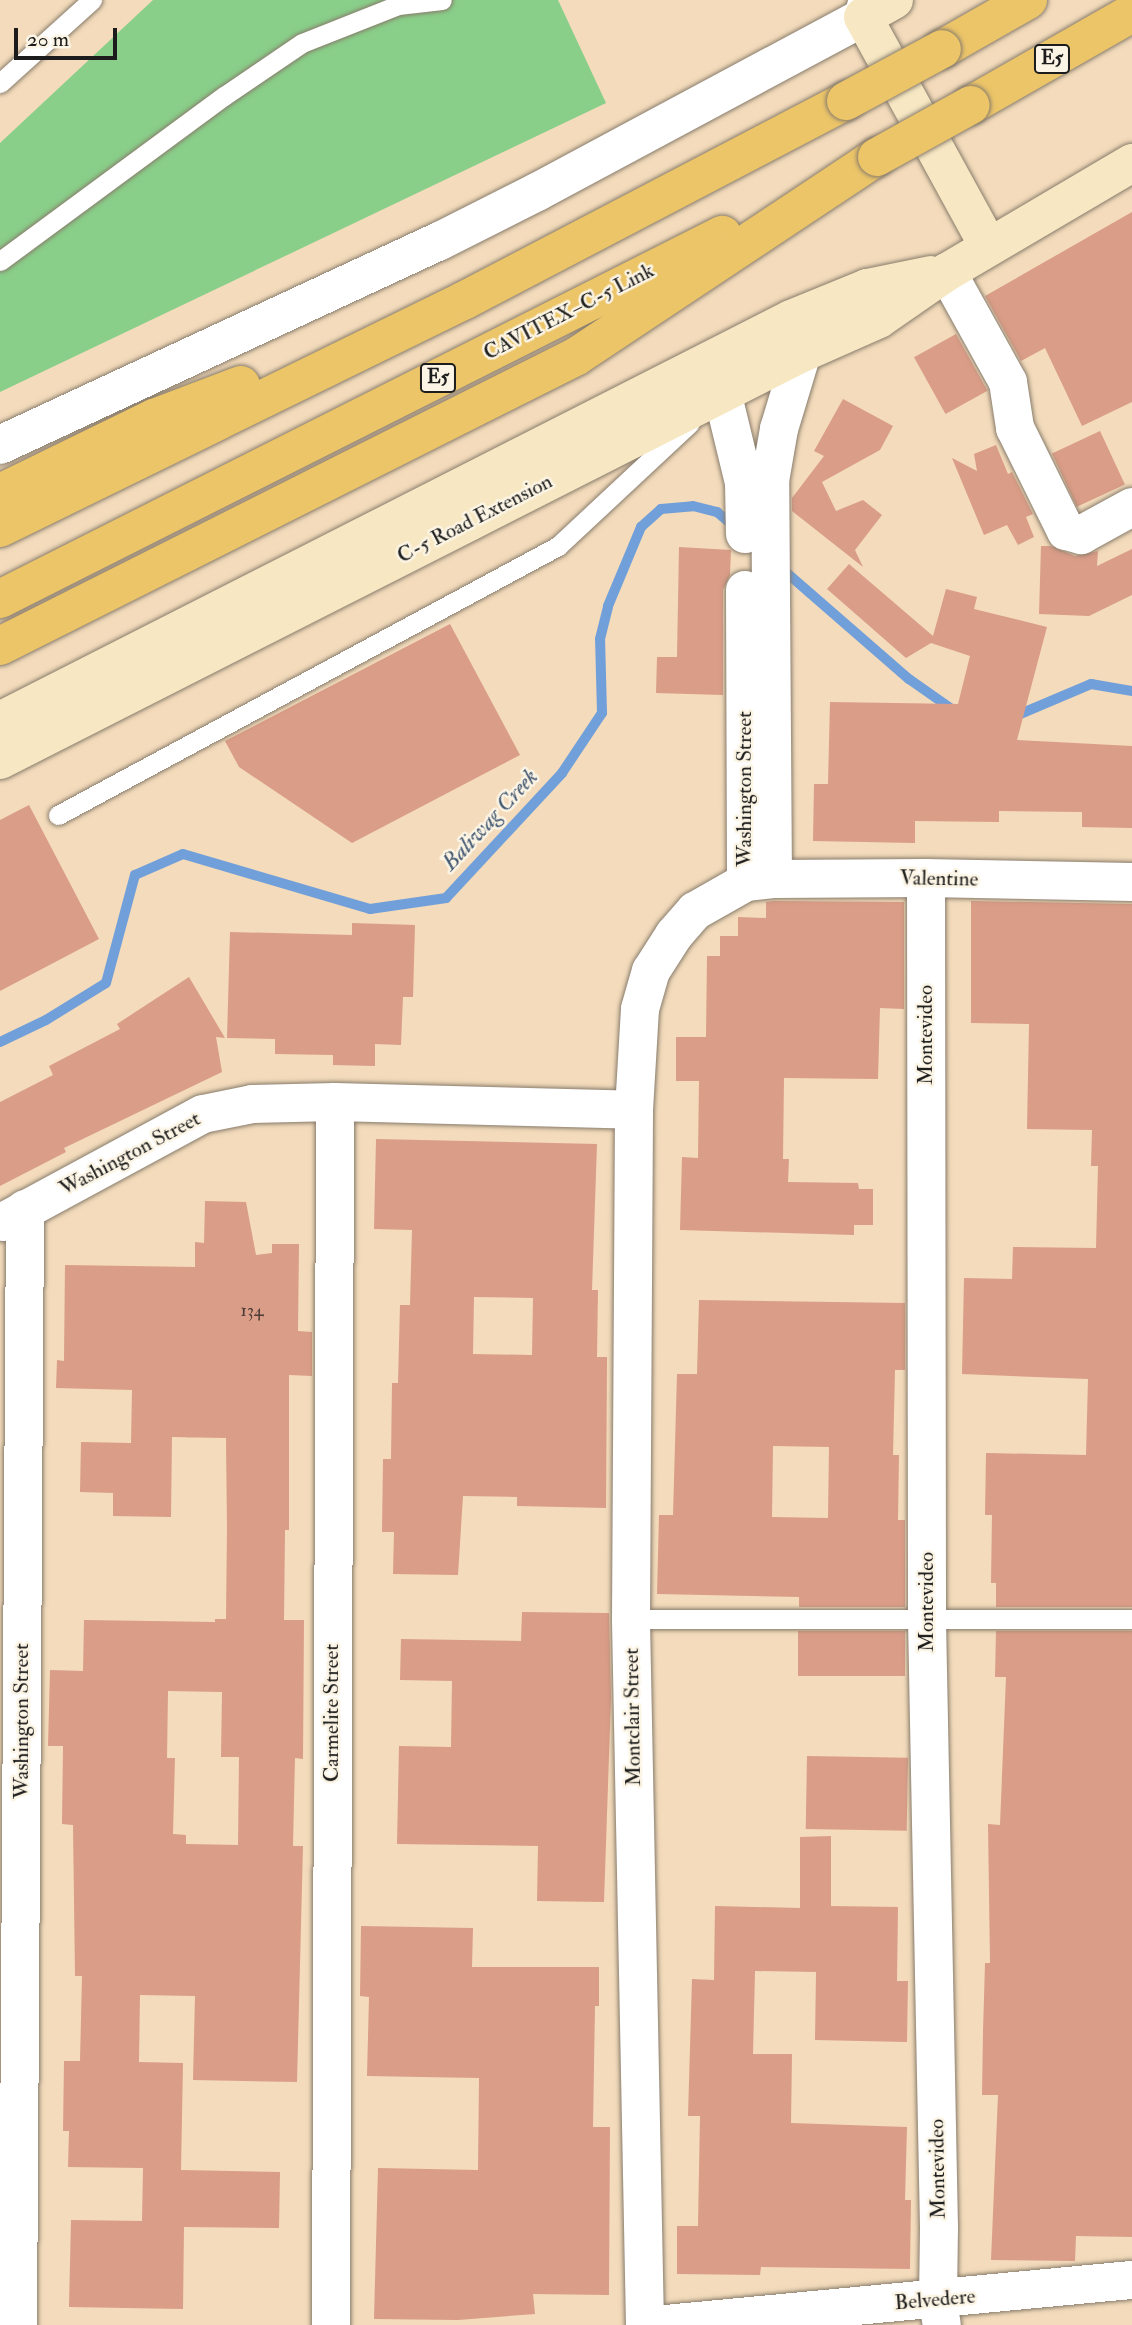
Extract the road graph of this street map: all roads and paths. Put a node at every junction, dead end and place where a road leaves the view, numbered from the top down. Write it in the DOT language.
graph roads {
  1 [pos="92,0"];
  2 [pos="442,0"];
  3 [pos="1028,0"];
  4 [pos="875,6"];
  5 [pos="1132,13"];
  6 [pos="0,83"];
  7 [pos="877,157"];
  8 [pos="1132,163"];
  9 [pos="989,247"];
  10 [pos="0,261"];
  11 [pos="947,272"];
  12 [pos="465,300"];
  13 [pos="796,336"];
  14 [pos="713,356"];
  15 [pos="722,394"];
  16 [pos="0,446"];
  17 [pos="0,493"];
  18 [pos="1132,507"];
  19 [pos="758,508"];
  20 [pos="0,528"];
  21 [pos="0,599"];
  22 [pos="0,646"];
  23 [pos="0,721"];
  24 [pos="0,760"];
  25 [pos="58,815"];
  26 [pos="926,878"];
  27 [pos="759,880"];
  28 [pos="1132,882"];
  29 [pos="335,1101"];
  30 [pos="634,1110"];
  31 [pos="13,1217"];
  32 [pos="631,1619"];
  33 [pos="1132,1619"];
  34 [pos="926,1620"];
  35 [pos="1132,2280"];
  36 [pos="940,2313"];
  37 [pos="18,2325"];
  38 [pos="331,2325"];
  39 [pos="645,2325"];
  40 [pos="655,2325"];
  1 -- 6 [label="lane"];
  2 -- 10 [label="lane"];
  3 -- 12 [label="highway, bridge"];
  4 -- 9 [label="main road"];
  4 -- 16 [label="street"];
  5 -- 7 [label="highway, CAVITEX–C-5 Link / E5, bridge"];
  7 -- 21 [label="highway, CAVITEX–C-5 Link / E5"];
  7 -- 22 [label="highway"];
  8 -- 9 [label="main road, C-5 Road Extension"];
  9 -- 11 [label="main road, C-5 Road Extension"];
  11 -- 13 [label="main road, C-5 Road Extension"];
  11 -- 18 [label="street"];
  12 -- 17 [label="highway"];
  12 -- 20 [label="highway"];
  13 -- 14 [label="main road, C-5 Road Extension"];
  13 -- 15 [label="main road, C-5 Road Extension"];
  13 -- 19 [label="street, Washington Street"];
  14 -- 15 [label="street, Washington Street"];
  14 -- 23 [label="main road, C-5 Road Extension"];
  15 -- 19 [label="street, Washington Street"];
  15 -- 24 [label="main road, C-5 Road Extension"];
  15 -- 25 [label="lane"];
  19 -- 27 [label="street, Washington Street"];
  26 -- 27 [label="street, Valentine"];
  26 -- 28 [label="street, Valentine"];
  26 -- 34 [label="street, Montevideo"];
  27 -- 30 [label="street, Washington Street"];
  29 -- 30 [label="street, Washington Street"];
  29 -- 31 [label="street, Washington Street"];
  29 -- 38 [label="street, Carmelite Street"];
  30 -- 32 [label="street, Montclair Street"];
  31 -- 37 [label="street, Washington Street"];
  32 -- 34 [label="lane"];
  32 -- 39 [label="street, Montclair Street"];
  33 -- 34 [label="lane"];
  34 -- 36 [label="street, Montevideo"];
  35 -- 36 [label="street, Belvedere"];
  36 -- 40 [label="street, Belvedere"];
}
